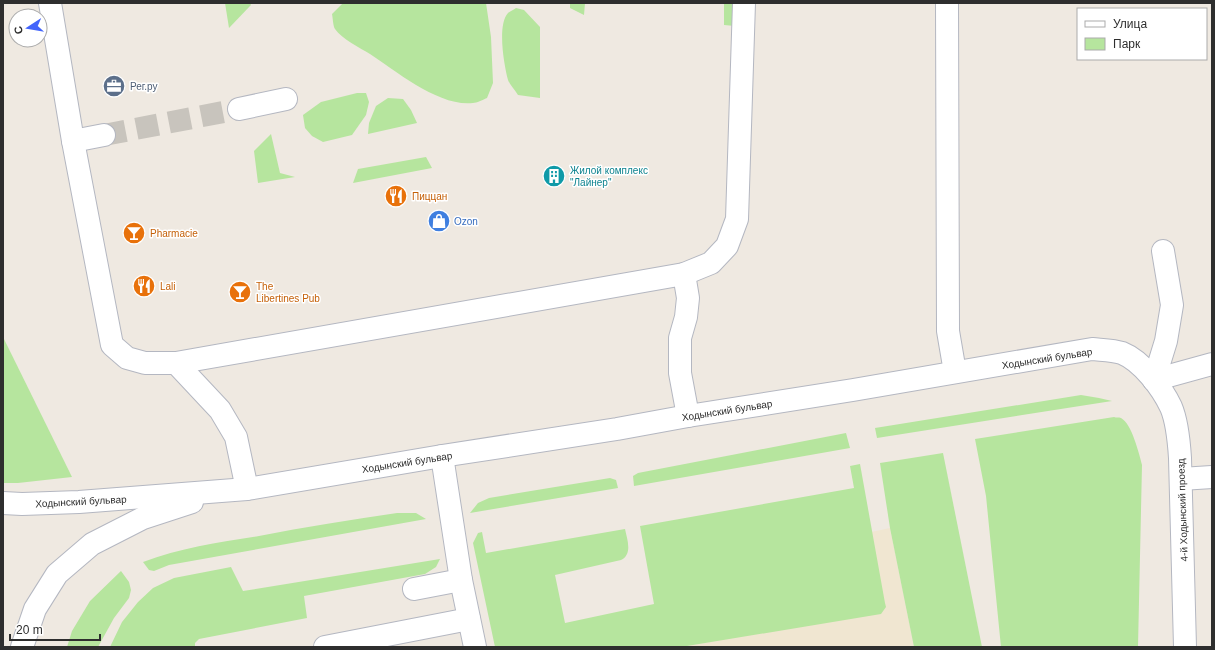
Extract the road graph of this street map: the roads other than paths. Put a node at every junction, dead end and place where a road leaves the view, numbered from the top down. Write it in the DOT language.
graph roads {
  1 [pos="50,3"];
  2 [pos="744,3"];
  3 [pos="947,3"];
  4 [pos="286,99"];
  5 [pos="240,108"];
  6 [pos="104,135"];
  7 [pos="73,141"];
  8 [pos="1163,251"];
  9 [pos="684,274"];
  10 [pos="176,363"];
  11 [pos="1212,364"];
  12 [pos="955,372"];
  13 [pos="1154,380"];
  14 [pos="688,416"];
  15 [pos="442,456"];
  16 [pos="1212,477"];
  17 [pos="1181,479"];
  18 [pos="239,489"];
  19 [pos="3,503"];
  20 [pos="461,580"];
  21 [pos="414,589"];
  22 [pos="469,619"];
  23 [pos="22,647"];
  24 [pos="325,647"];
  25 [pos="475,647"];
  26 [pos="1185,647"];
  1 -- 7 [label="street"];
  2 -- 9 [label="street"];
  3 -- 12 [label="street"];
  4 -- 5 [label="street"];
  6 -- 7 [label="street"];
  7 -- 10 [label="street"];
  8 -- 13 [label="street"];
  9 -- 10 [label="street"];
  9 -- 14 [label="street"];
  10 -- 18 [label="street"];
  11 -- 13 [label="street"];
  12 -- 13 [label="street, Ходынский бульвар"];
  12 -- 14 [label="street, Ходынский бульвар"];
  13 -- 17 [label="street, 4-й Ходынский проезд"];
  14 -- 15 [label="street, Ходынский бульвар"];
  15 -- 18 [label="street, Ходынский бульвар"];
  15 -- 20 [label="street"];
  16 -- 17 [label="street"];
  17 -- 26 [label="street, 4-й Ходынский проезд"];
  18 -- 19 [label="street, Ходынский бульвар"];
  18 -- 23 [label="street, Ходынский бульвар"];
  20 -- 21 [label="street"];
  20 -- 22 [label="street"];
  22 -- 24 [label="street"];
  22 -- 25 [label="street"];
}
